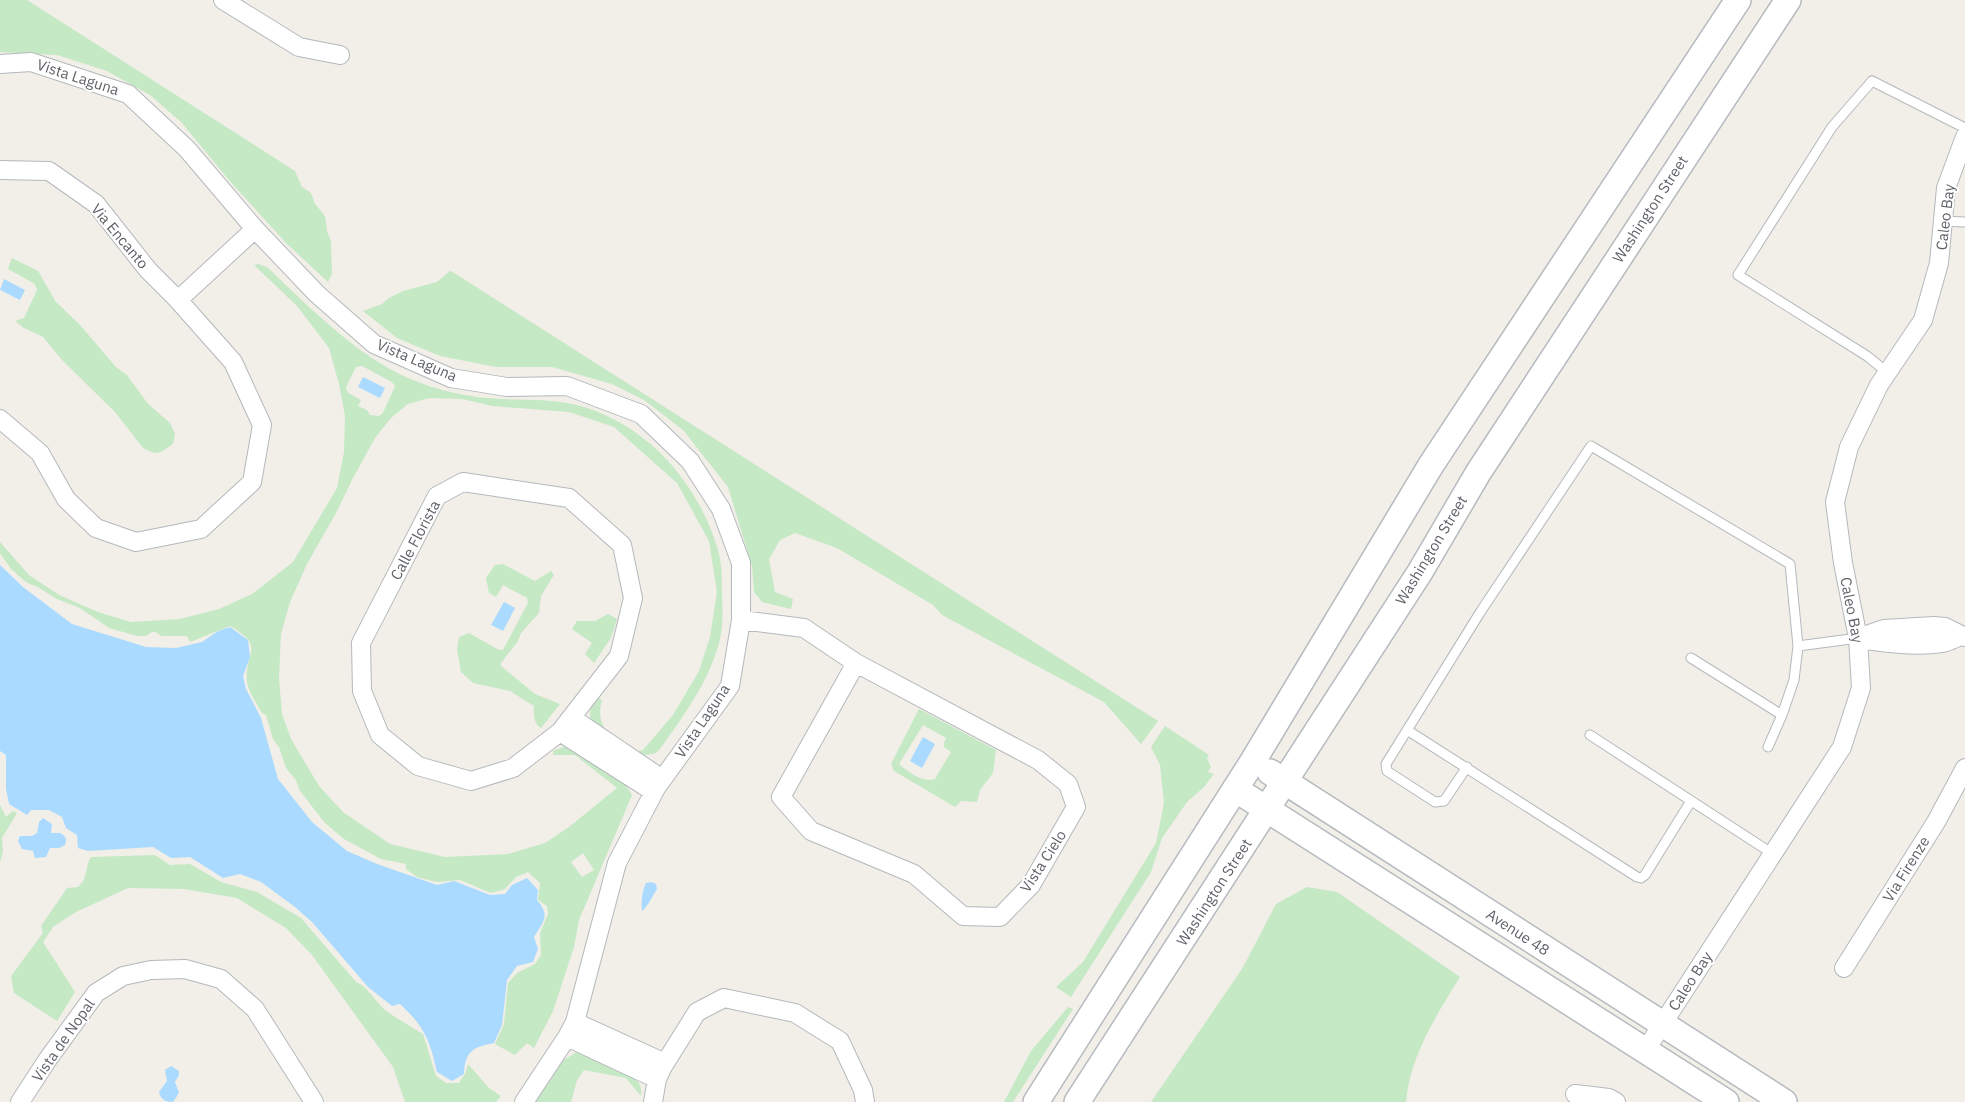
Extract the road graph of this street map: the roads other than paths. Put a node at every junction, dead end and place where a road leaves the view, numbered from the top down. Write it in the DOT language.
graph roads {
  1 [pos="223,0"];
  2 [pos="1738,0"];
  3 [pos="1788,0"];
  4 [pos="340,55"];
  5 [pos="0,64"];
  6 [pos="1965,128"];
  7 [pos="1965,137"];
  8 [pos="0,170"];
  9 [pos="1943,221"];
  10 [pos="1965,222"];
  11 [pos="255,229"];
  12 [pos="178,300"];
  13 [pos="1888,373"];
  14 [pos="0,419"];
  15 [pos="741,620"];
  16 [pos="1963,637"];
  17 [pos="1858,638"];
  18 [pos="1798,646"];
  19 [pos="1691,658"];
  20 [pos="856,662"];
  21 [pos="1782,715"];
  22 [pos="572,718"];
  23 [pos="1407,730"];
  24 [pos="560,732"];
  25 [pos="1590,735"];
  26 [pos="1768,747"];
  27 [pos="1253,761"];
  28 [pos="1466,767"];
  29 [pos="1965,768"];
  30 [pos="1284,781"];
  31 [pos="658,786"];
  32 [pos="1236,789"];
  33 [pos="1691,801"];
  34 [pos="1267,809"];
  35 [pos="1773,854"];
  36 [pos="1844,968"];
  37 [pos="1662,1024"];
  38 [pos="571,1029"];
  39 [pos="1645,1051"];
  40 [pos="665,1063"];
  41 [pos="657,1080"];
  42 [pos="1575,1094"];
  43 [pos="20,1102"];
  44 [pos="314,1102"];
  45 [pos="524,1102"];
  46 [pos="653,1102"];
  47 [pos="865,1102"];
  48 [pos="1036,1102"];
  49 [pos="1077,1102"];
  50 [pos="1616,1102"];
  51 [pos="1726,1102"];
  52 [pos="1784,1102"];
  1 -- 4 [label="street"];
  2 -- 27 [label="main road"];
  3 -- 30 [label="main road, Washington Street"];
  5 -- 11 [label="street, Vista Laguna"];
  6 -- 13 [label="lane"];
  7 -- 9 [label="street, Caleo Bay"];
  8 -- 12 [label="street, Via Encanto"];
  9 -- 10 [label="lane"];
  9 -- 13 [label="street, Caleo Bay"];
  11 -- 12 [label="street"];
  11 -- 15 [label="street, Vista Laguna"];
  12 -- 14 [label="street, Via Encanto"];
  13 -- 17 [label="street, Caleo Bay"];
  15 -- 20 [label="street, Vista Cielo"];
  15 -- 31 [label="street, Vista Laguna"];
  16 -- 17 [label="street"];
  17 -- 18 [label="lane"];
  17 -- 35 [label="street, Caleo Bay"];
  18 -- 21 [label="lane"];
  18 -- 23 [label="lane"];
  19 -- 21 [label="lane"];
  20 -- 20 [label="street, Vista Cielo"];
  21 -- 26 [label="lane"];
  22 -- 24 [label="street, Calle Florista"];
  22 -- 24 [label="street, Calle Florista"];
  22 -- 31 [label="street"];
  23 -- 28 [label="lane"];
  23 -- 28 [label="lane"];
  24 -- 31 [label="street"];
  25 -- 33 [label="lane"];
  27 -- 30 [label="main road, Avenue 48"];
  27 -- 32 [label="main road"];
  28 -- 33 [label="lane"];
  29 -- 36 [label="street, Via Firenze"];
  30 -- 34 [label="main road, Washington Street"];
  30 -- 37 [label="main road, Avenue 48"];
  31 -- 38 [label="street, Vista Laguna"];
  32 -- 34 [label="main road"];
  32 -- 48 [label="main road"];
  33 -- 35 [label="lane"];
  34 -- 39 [label="main road"];
  34 -- 49 [label="main road, Washington Street"];
  35 -- 37 [label="street, Caleo Bay"];
  37 -- 39 [label="street, Caleo Bay"];
  37 -- 52 [label="main road, Avenue 48"];
  38 -- 40 [label="street"];
  38 -- 41 [label="street"];
  38 -- 45 [label="street, Vista Laguna"];
  39 -- 51 [label="main road"];
  40 -- 41 [label="street"];
  40 -- 47 [label="street"];
  41 -- 46 [label="street"];
  42 -- 50 [label="street"];
  43 -- 44 [label="street, Vista de Nopal"];
}
